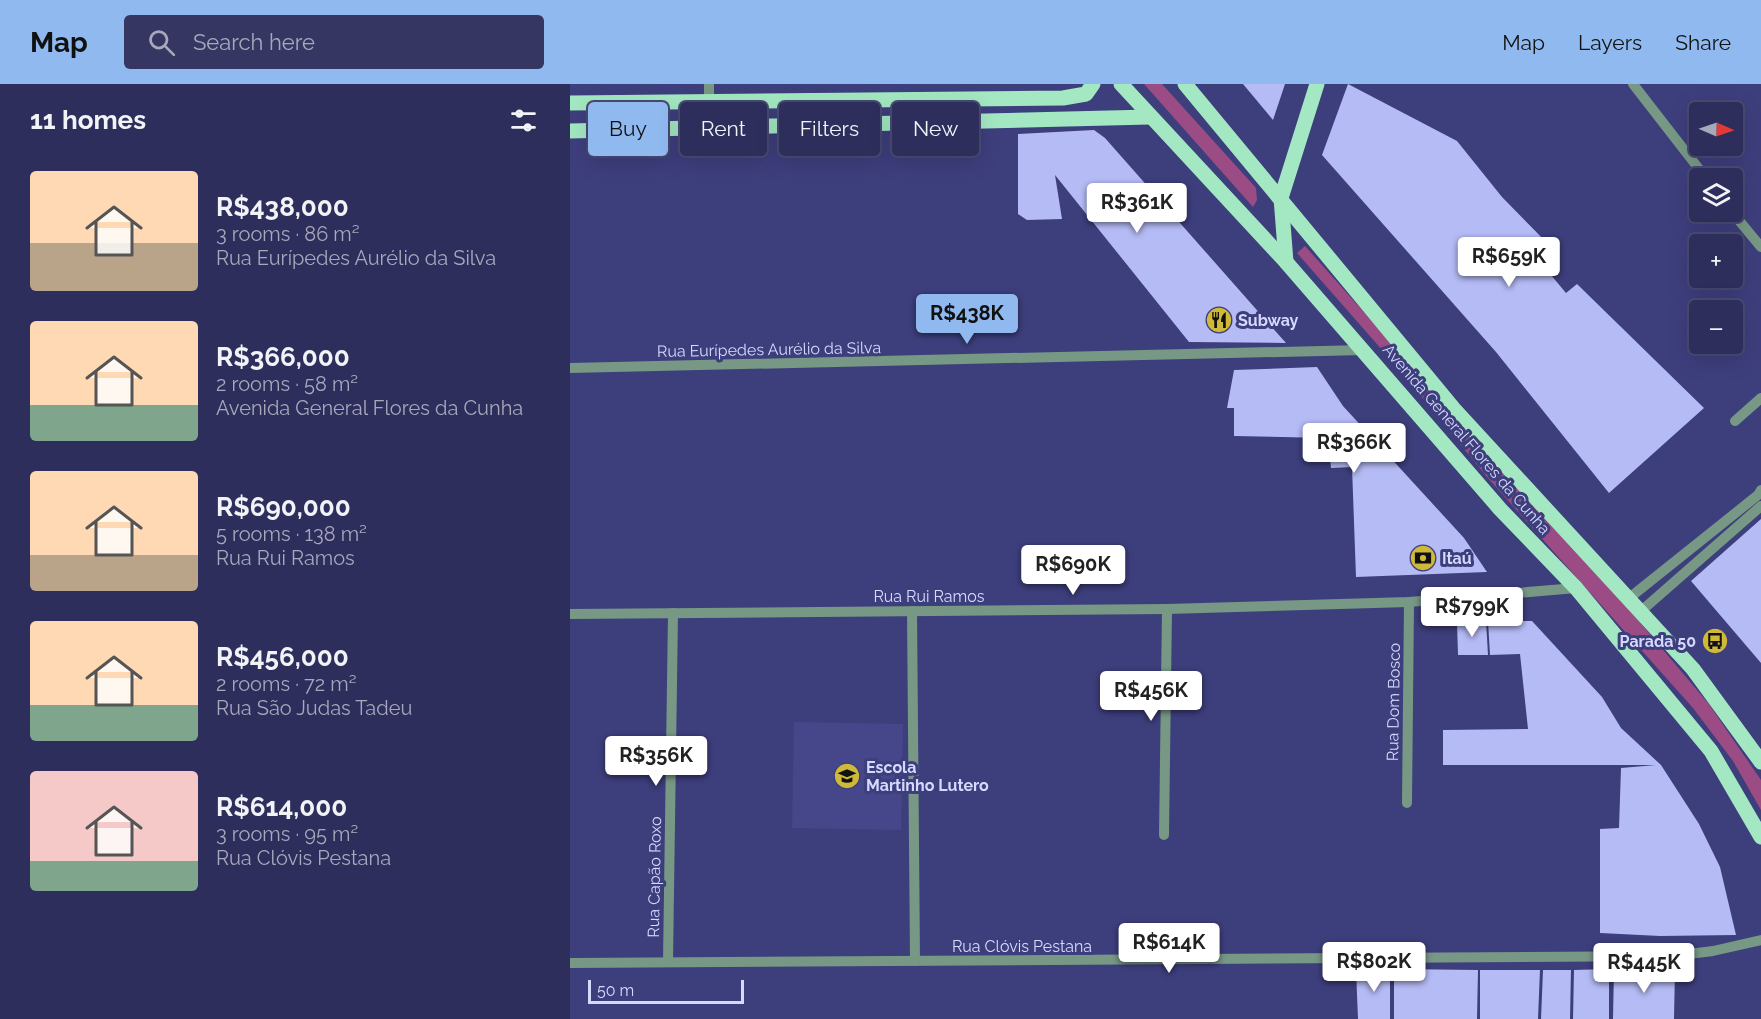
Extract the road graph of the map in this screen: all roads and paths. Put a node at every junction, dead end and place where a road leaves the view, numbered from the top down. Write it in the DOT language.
graph roads {
  1 [pos="709,84"];
  2 [pos="1093,84"];
  3 [pos="1121,84"];
  4 [pos="1185,84"];
  5 [pos="1317,84"];
  6 [pos="1633,84"];
  7 [pos="708,102"];
  8 [pos="767,102"];
  9 [pos="570,103"];
  10 [pos="680,103"];
  11 [pos="1150,117"];
  12 [pos="767,127"];
  13 [pos="680,129"];
  14 [pos="570,131"];
  15 [pos="1698,168"];
  16 [pos="1281,198"];
  17 [pos="1742,222"];
  18 [pos="1759,240"];
  19 [pos="1286,262"];
  20 [pos="1365,350"];
  21 [pos="570,368"];
  22 [pos="1761,398"];
  23 [pos="1735,421"];
  24 [pos="1761,490"];
  25 [pos="1761,506"];
  26 [pos="1576,588"];
  27 [pos="1628,599"];
  28 [pos="1409,602"];
  29 [pos="1167,609"];
  30 [pos="912,611"];
  31 [pos="1640,612"];
  32 [pos="673,613"];
  33 [pos="570,614"];
  34 [pos="1761,762"];
  35 [pos="1407,803"];
  36 [pos="1164,836"];
  37 [pos="1761,837"];
  38 [pos="1761,939"];
  39 [pos="915,961"];
  40 [pos="668,962"];
  41 [pos="570,963"];
  1 -- 7 [label="street"];
  2 -- 8 [label="main road"];
  3 -- 11 [label="main road, Avenida General Flores da Cunha"];
  4 -- 16 [label="main road, Avenida General Flores da Cunha"];
  5 -- 16 [label="main road"];
  6 -- 15 [label="street"];
  9 -- 10 [label="main road"];
  11 -- 12 [label="main road"];
  11 -- 19 [label="main road, Avenida General Flores da Cunha"];
  13 -- 14 [label="main road"];
  16 -- 19 [label="main road"];
  16 -- 27 [label="main road, Avenida General Flores da Cunha"];
  17 -- 18 [label="street"];
  19 -- 20 [label="main road, Avenida General Flores da Cunha"];
  20 -- 21 [label="street, Rua Eurípedes Aurélio da Silva"];
  20 -- 26 [label="main road, Avenida General Flores da Cunha"];
  22 -- 23 [label="street"];
  24 -- 27 [label="street"];
  25 -- 31 [label="street"];
  26 -- 28 [label="street, Rua Rui Ramos"];
  26 -- 37 [label="main road, Avenida General Flores da Cunha"];
  27 -- 31 [label="main road, Avenida General Flores da Cunha"];
  28 -- 29 [label="street, Rua Rui Ramos"];
  28 -- 35 [label="street, Rua Dom Bosco"];
  29 -- 30 [label="street, Rua Rui Ramos"];
  29 -- 36 [label="street"];
  30 -- 32 [label="street, Rua Rui Ramos"];
  30 -- 39 [label="street"];
  31 -- 34 [label="main road, Avenida General Flores da Cunha"];
  32 -- 33 [label="street, Rua Rui Ramos"];
  32 -- 40 [label="street, Rua Capão Roxo"];
  38 -- 39 [label="street, Rua Clóvis Pestana"];
  39 -- 40 [label="street, Rua Clóvis Pestana"];
  40 -- 41 [label="street, Rua Clóvis Pestana"];
}
